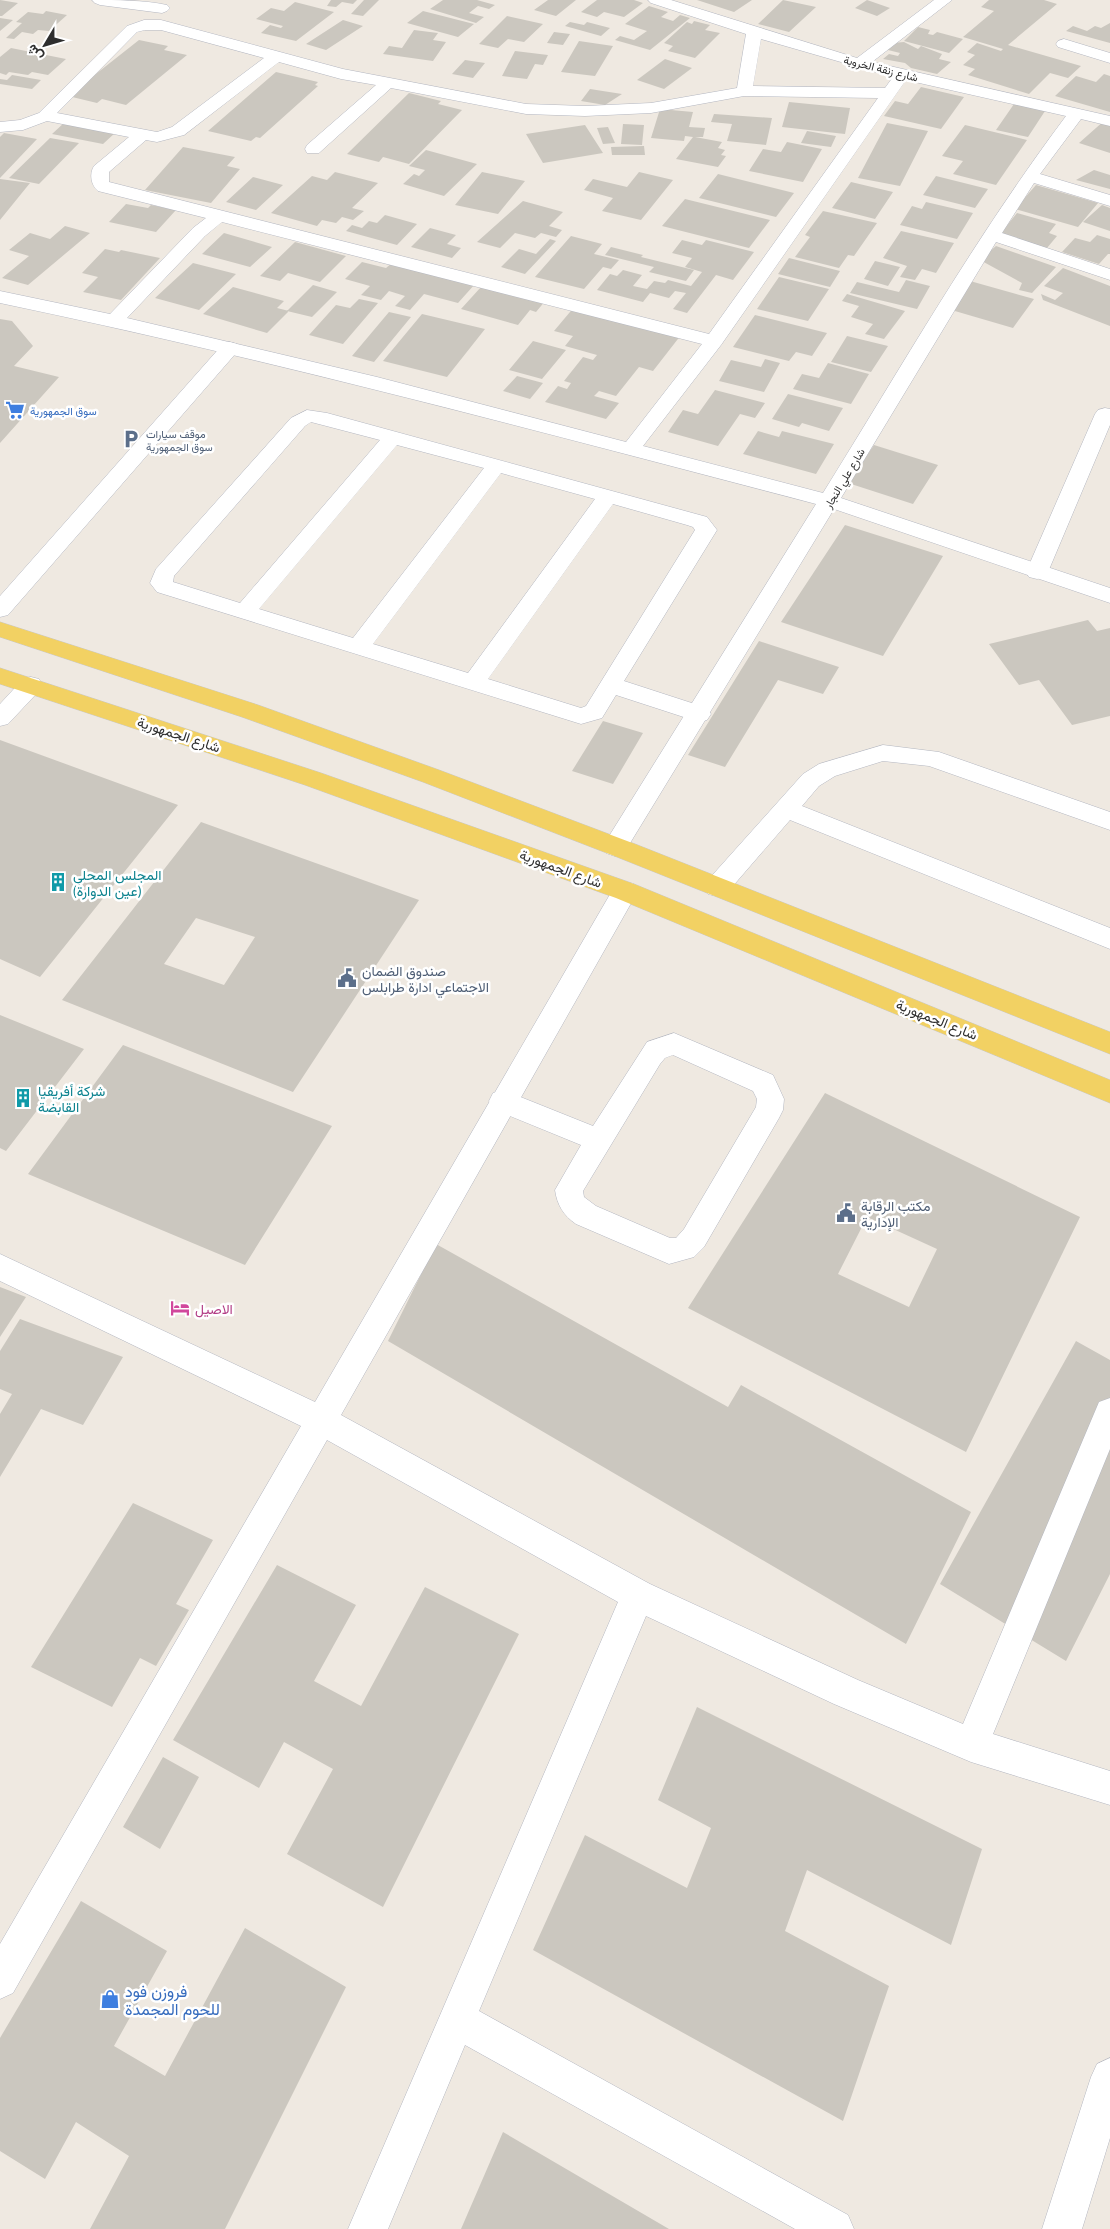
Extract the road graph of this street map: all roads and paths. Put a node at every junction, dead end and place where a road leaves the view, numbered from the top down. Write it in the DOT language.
graph roads {
  1 [pos="100,0"];
  2 [pos="656,0"];
  3 [pos="944,0"];
  4 [pos="167,4"];
  5 [pos="144,25"];
  6 [pos="754,32"];
  7 [pos="1064,44"];
  8 [pos="277,56"];
  9 [pos="1110,58"];
  10 [pos="860,63"];
  11 [pos="903,75"];
  12 [pos="388,83"];
  13 [pos="744,91"];
  14 [pos="890,93"];
  15 [pos="1077,113"];
  16 [pos="45,116"];
  17 [pos="1110,121"];
  18 [pos="0,127"];
  19 [pos="143,134"];
  20 [pos="313,149"];
  21 [pos="1030,176"];
  22 [pos="1110,201"];
  23 [pos="220,215"];
  24 [pos="992,235"];
  25 [pos="1110,275"];
  26 [pos="0,297"];
  27 [pos="114,321"];
  28 [pos="714,341"];
  29 [pos="230,348"];
  30 [pos="1105,414"];
  31 [pos="393,437"];
  32 [pos="631,448"];
  33 [pos="496,466"];
  34 [pos="608,496"];
  35 [pos="830,501"];
  36 [pos="1037,572"];
  37 [pos="1110,596"];
  38 [pos="0,610"];
  39 [pos="244,612"];
  40 [pos="0,629"];
  41 [pos="358,647"];
  42 [pos="0,676"];
  43 [pos="473,683"];
  44 [pos="31,684"];
  45 [pos="611,685"];
  46 [pos="699,714"];
  47 [pos="0,718"];
  48 [pos="786,809"];
  49 [pos="1110,821"];
  50 [pos="615,847"];
  51 [pos="717,887"];
  52 [pos="625,890"];
  53 [pos="1110,939"];
  54 [pos="1110,1043"];
  55 [pos="1110,1092"];
  56 [pos="503,1101"];
  57 [pos="598,1140"];
  58 [pos="0,1267"];
  59 [pos="1110,1412"];
  60 [pos="320,1420"];
  61 [pos="638,1595"];
  62 [pos="971,1744"];
  63 [pos="1110,1788"];
  64 [pos="0,1980"];
  65 [pos="458,2020"];
  66 [pos="1110,2077"];
  67 [pos="368,2229"];
  68 [pos="834,2229"];
  69 [pos="1062,2229"];
  1 -- 4 [label="street"];
  2 -- 6 [label="street, شارع زنقة الخروبة"];
  3 -- 10 [label="street"];
  4 -- 5 [label="street"];
  5 -- 8 [label="street"];
  5 -- 16 [label="street"];
  6 -- 10 [label="street, شارع زنقة الخروبة"];
  6 -- 13 [label="street"];
  7 -- 9 [label="street"];
  8 -- 12 [label="street"];
  8 -- 19 [label="street"];
  10 -- 11 [label="street, شارع زنقة الخروبة"];
  11 -- 14 [label="street"];
  11 -- 15 [label="street, شارع زنقة الخروبة"];
  12 -- 13 [label="street"];
  12 -- 20 [label="street"];
  13 -- 14 [label="street"];
  14 -- 28 [label="street"];
  15 -- 17 [label="street, شارع زنقة الخروبة"];
  15 -- 21 [label="street, شارع علي النجار"];
  16 -- 18 [label="street"];
  16 -- 19 [label="street"];
  19 -- 23 [label="street"];
  21 -- 22 [label="street"];
  21 -- 24 [label="street, شارع علي النجار"];
  23 -- 27 [label="street"];
  23 -- 28 [label="street"];
  24 -- 25 [label="street"];
  24 -- 35 [label="street, شارع علي النجار"];
  26 -- 27 [label="street"];
  27 -- 29 [label="street"];
  28 -- 32 [label="street"];
  29 -- 32 [label="street"];
  29 -- 38 [label="street"];
  30 -- 36 [label="street"];
  31 -- 33 [label="street"];
  31 -- 39 [label="street"];
  31 -- 39 [label="street"];
  32 -- 35 [label="street"];
  33 -- 34 [label="street"];
  33 -- 41 [label="street"];
  34 -- 43 [label="street"];
  34 -- 45 [label="street"];
  35 -- 36 [label="street"];
  35 -- 46 [label="street, شارع علي النجار"];
  36 -- 37 [label="street"];
  39 -- 41 [label="street"];
  40 -- 50 [label="main road"];
  41 -- 43 [label="street"];
  42 -- 44 [label="main road, شارع الجمهورية"];
  43 -- 45 [label="street"];
  44 -- 47 [label="street"];
  44 -- 52 [label="main road, شارع الجمهورية"];
  45 -- 46 [label="street"];
  46 -- 50 [label="street, شارع علي النجار"];
  48 -- 49 [label="street"];
  48 -- 51 [label="street"];
  48 -- 53 [label="street"];
  50 -- 51 [label="main road"];
  51 -- 54 [label="main road"];
  52 -- 55 [label="main road, شارع الجمهورية"];
  52 -- 56 [label="street"];
  56 -- 57 [label="street"];
  56 -- 60 [label="street"];
  57 -- 57 [label="street"];
  58 -- 60 [label="street"];
  59 -- 62 [label="street"];
  60 -- 61 [label="street"];
  60 -- 64 [label="street"];
  61 -- 62 [label="street"];
  61 -- 65 [label="street"];
  62 -- 63 [label="street"];
  65 -- 67 [label="street"];
  65 -- 68 [label="street"];
  66 -- 69 [label="street"];
}
